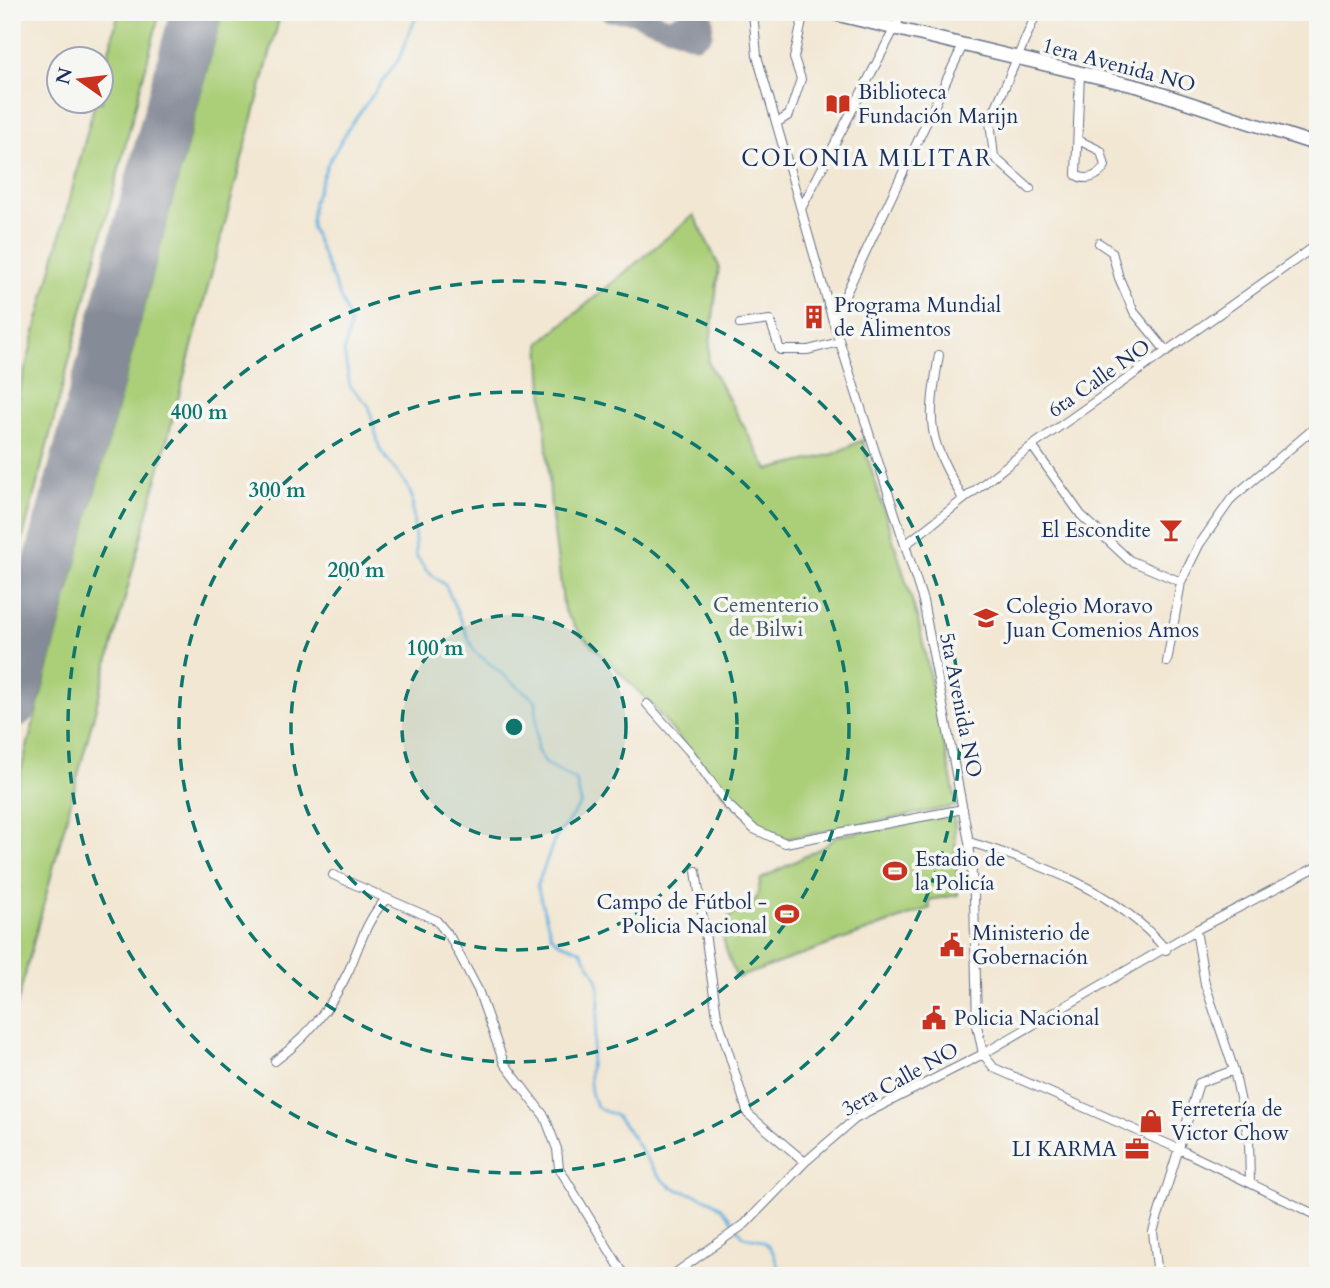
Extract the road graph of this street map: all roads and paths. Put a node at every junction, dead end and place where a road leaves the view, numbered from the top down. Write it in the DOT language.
graph roads {
  1 [pos="753,12"];
  2 [pos="804,12"];
  3 [pos="825,12"];
  4 [pos="903,12"];
  5 [pos="1037,12"];
  6 [pos="896,28"];
  7 [pos="963,45"];
  8 [pos="1017,57"];
  9 [pos="1080,73"];
  10 [pos="778,122"];
  11 [pos="1078,140"];
  12 [pos="1318,145"];
  13 [pos="1030,189"];
  14 [pos="801,209"];
  15 [pos="1100,243"];
  16 [pos="1318,244"];
  17 [pos="832,320"];
  18 [pos="740,324"];
  19 [pos="839,342"];
  20 [pos="1167,352"];
  21 [pos="939,355"];
  22 [pos="1318,425"];
  23 [pos="1032,446"];
  24 [pos="964,499"];
  25 [pos="905,545"];
  26 [pos="1181,582"];
  27 [pos="1167,662"];
  28 [pos="647,704"];
  29 [pos="963,809"];
  30 [pos="970,842"];
  31 [pos="1318,866"];
  32 [pos="696,871"];
  33 [pos="333,875"];
  34 [pos="386,898"];
  35 [pos="1196,930"];
  36 [pos="1166,950"];
  37 [pos="983,1054"];
  38 [pos="275,1061"];
  39 [pos="1234,1070"];
  40 [pos="1179,1149"];
  41 [pos="805,1162"];
  42 [pos="1250,1183"];
  43 [pos="1318,1216"];
  44 [pos="625,1276"];
  45 [pos="671,1276"];
  46 [pos="1158,1276"];
  1 -- 10 [label="street, 5ta Avenida NO"];
  2 -- 10 [label="street"];
  3 -- 6 [label="street, 1era Avenida NO"];
  4 -- 6 [label="street"];
  5 -- 8 [label="street"];
  6 -- 7 [label="street, 1era Avenida NO"];
  6 -- 14 [label="street"];
  7 -- 8 [label="street, 1era Avenida NO"];
  7 -- 17 [label="street"];
  8 -- 9 [label="street, 1era Avenida NO"];
  8 -- 13 [label="street"];
  9 -- 11 [label="street"];
  9 -- 12 [label="street, 1era Avenida NO"];
  10 -- 14 [label="street, 5ta Avenida NO"];
  11 -- 11 [label="street"];
  14 -- 17 [label="street, 5ta Avenida NO"];
  15 -- 20 [label="street"];
  16 -- 20 [label="street, 6ta Calle NO"];
  17 -- 19 [label="street, 5ta Avenida NO"];
  18 -- 19 [label="street"];
  19 -- 25 [label="street, 5ta Avenida NO"];
  20 -- 23 [label="street, 6ta Calle NO"];
  21 -- 24 [label="street"];
  22 -- 26 [label="street"];
  23 -- 24 [label="street, 6ta Calle NO"];
  23 -- 26 [label="street"];
  24 -- 25 [label="street, 6ta Calle NO"];
  25 -- 29 [label="street, 5ta Avenida NO"];
  26 -- 27 [label="street"];
  28 -- 29 [label="street"];
  29 -- 30 [label="street, 5ta Avenida NO"];
  30 -- 36 [label="street"];
  30 -- 37 [label="street, 5ta Avenida NO"];
  31 -- 35 [label="street, 3era Calle NO"];
  32 -- 41 [label="street"];
  33 -- 34 [label="street"];
  34 -- 38 [label="street"];
  34 -- 44 [label="street"];
  35 -- 36 [label="street, 3era Calle NO"];
  35 -- 39 [label="street"];
  36 -- 37 [label="street, 3era Calle NO"];
  37 -- 40 [label="street"];
  37 -- 41 [label="street, 3era Calle NO"];
  39 -- 40 [label="street"];
  39 -- 42 [label="street"];
  40 -- 42 [label="street"];
  40 -- 46 [label="street"];
  41 -- 45 [label="street, 3era Calle NO"];
  42 -- 43 [label="street"];
}
